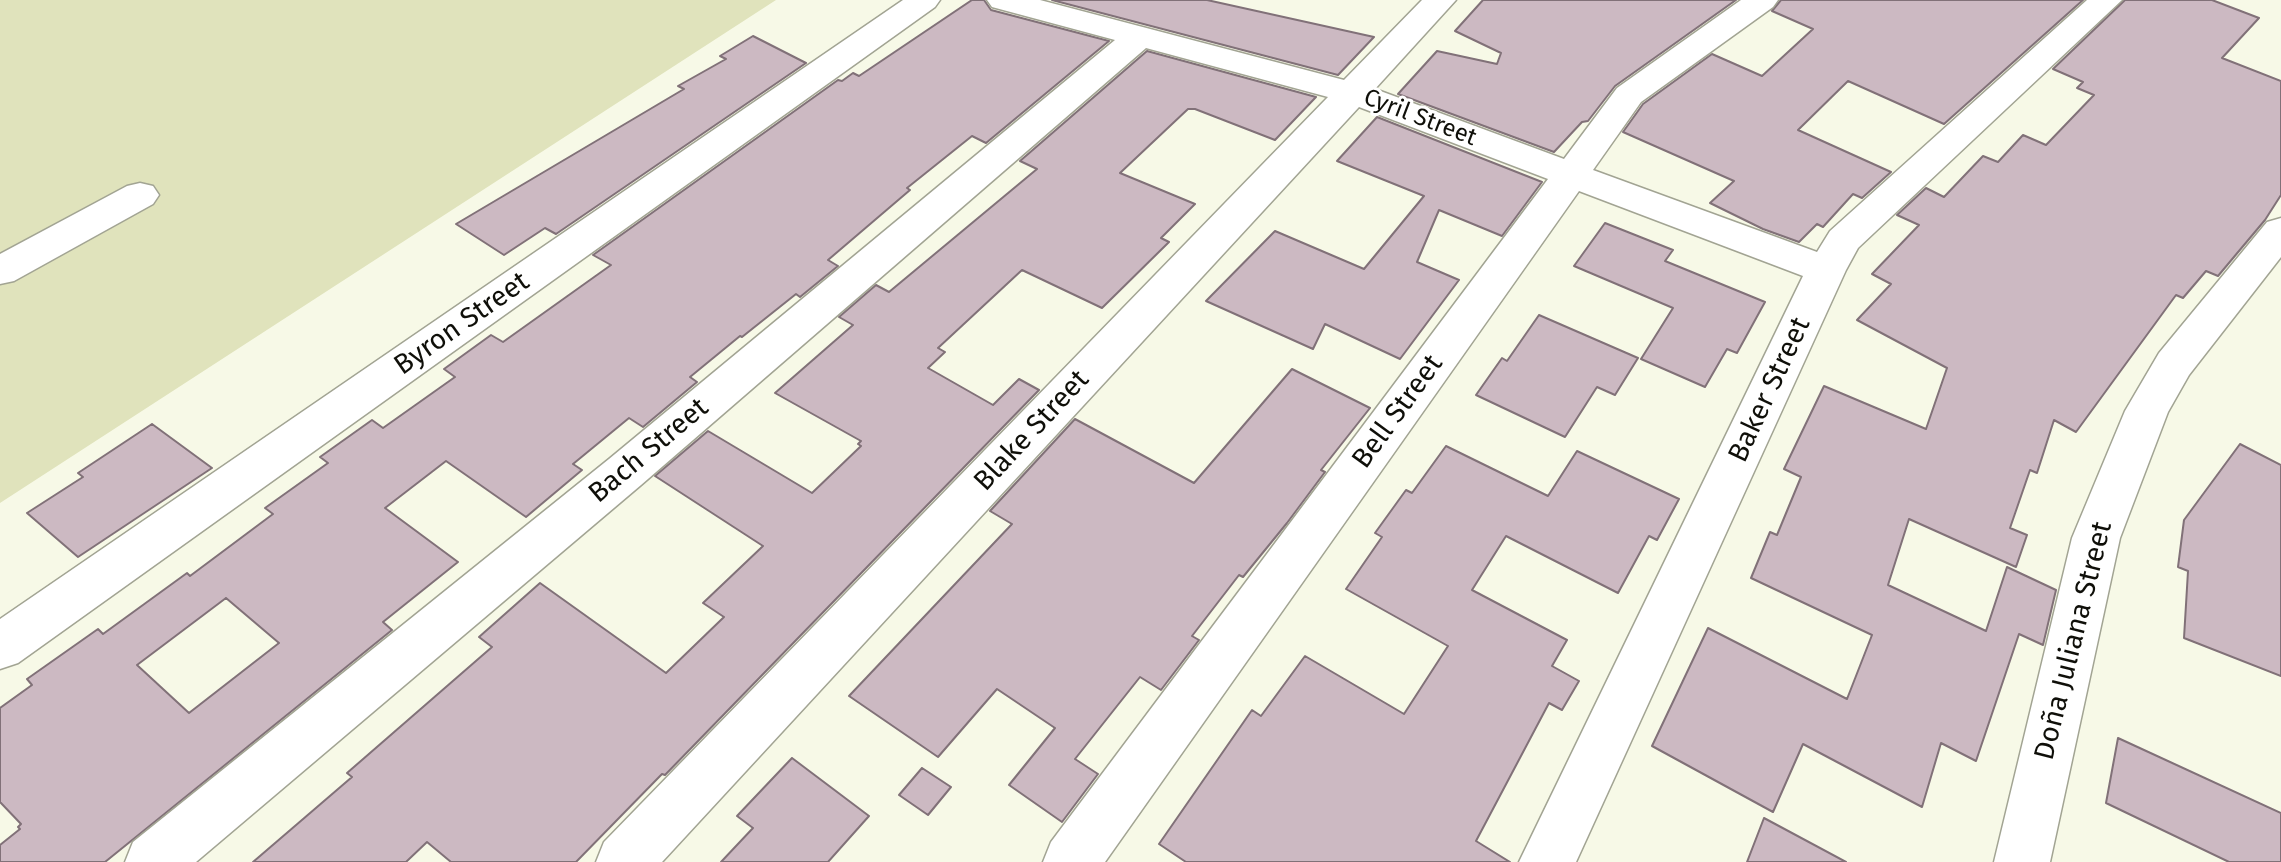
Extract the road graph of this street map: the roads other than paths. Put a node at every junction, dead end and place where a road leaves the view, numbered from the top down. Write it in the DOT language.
graph roads {
  1 [pos="924,0"];
  2 [pos="1003,0"];
  3 [pos="1440,0"];
  4 [pos="1762,0"];
  5 [pos="2106,0"];
  6 [pos="1141,35"];
  7 [pos="1353,93"];
  8 [pos="1570,175"];
  9 [pos="140,195"];
  10 [pos="2281,231"];
  11 [pos="1826,270"];
  12 [pos="0,271"];
  13 [pos="0,647"];
  14 [pos="153,862"];
  15 [pos="624,862"];
  16 [pos="1071,862"];
  17 [pos="1547,862"];
  18 [pos="2022,862"];
  1 -- 13 [label="street, Byron Street"];
  2 -- 6 [label="street, Cyril Street"];
  3 -- 7 [label="street, Blake Street"];
  4 -- 8 [label="street, Bell Street"];
  5 -- 11 [label="street, Baker Street"];
  6 -- 7 [label="street, Cyril Street"];
  6 -- 14 [label="street, Bach Street"];
  7 -- 8 [label="street, Cyril Street"];
  7 -- 15 [label="street, Blake Street"];
  8 -- 11 [label="street, Cyril Street"];
  8 -- 16 [label="street, Bell Street"];
  9 -- 12 [label="street"];
  10 -- 18 [label="street, Doña Juliana Street"];
  11 -- 17 [label="street, Baker Street"];
}
